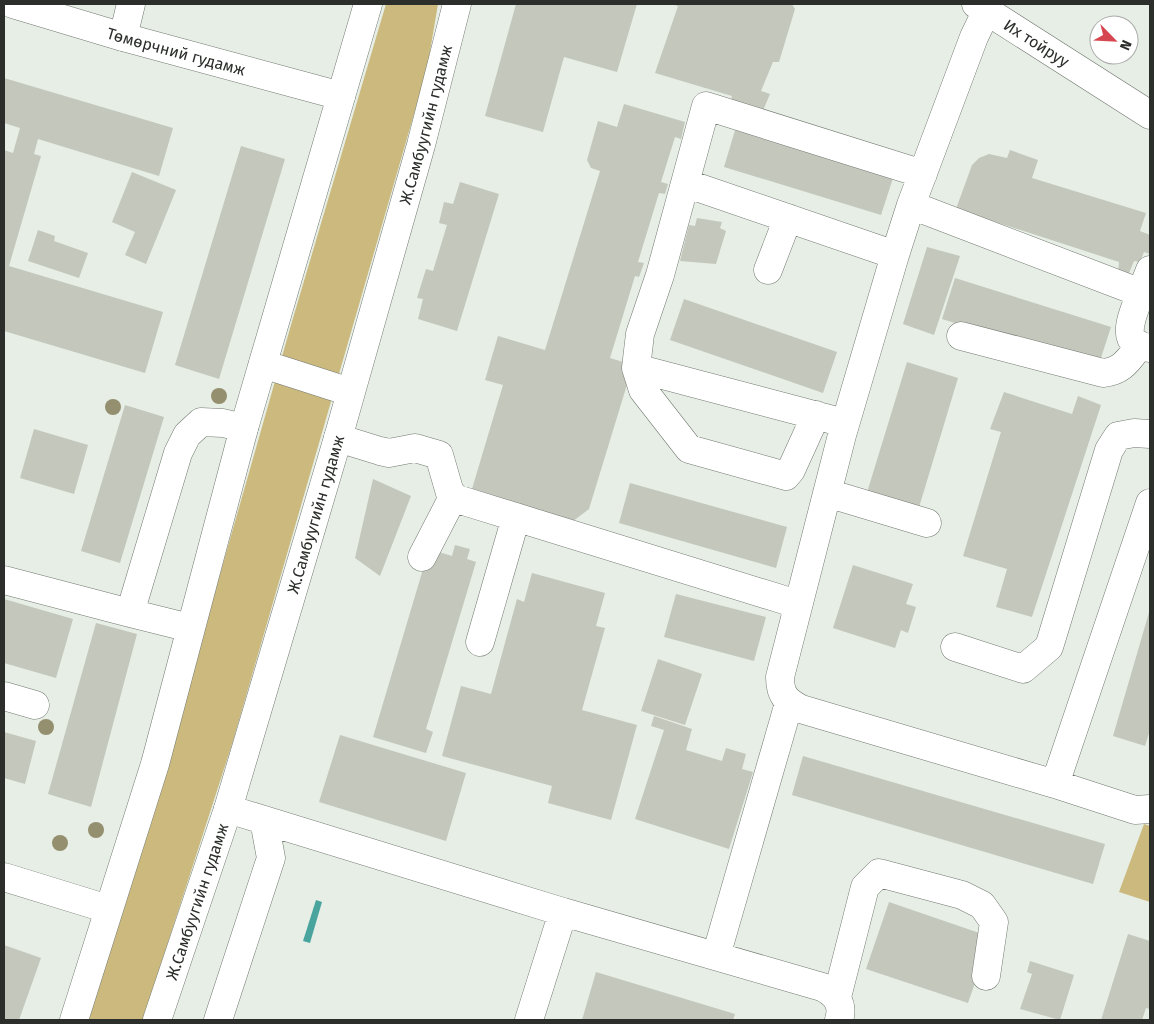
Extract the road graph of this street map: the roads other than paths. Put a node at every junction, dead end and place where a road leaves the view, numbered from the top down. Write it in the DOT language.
graph roads {
  1 [pos="13,4"];
  2 [pos="132,4"];
  3 [pos="368,4"];
  4 [pos="457,4"];
  5 [pos="981,7"];
  6 [pos="123,37"];
  7 [pos="341,96"];
  8 [pos="1150,114"];
  9 [pos="923,174"];
  10 [pos="685,184"];
  11 [pos="911,205"];
  12 [pos="788,218"];
  13 [pos="895,255"];
  14 [pos="768,270"];
  15 [pos="1146,281"];
  16 [pos="961,336"];
  17 [pos="1145,346"];
  18 [pos="263,364"];
  19 [pos="636,368"];
  20 [pos="350,392"];
  21 [pos="816,415"];
  22 [pos="846,424"];
  23 [pos="244,428"];
  24 [pos="1150,434"];
  25 [pos="338,438"];
  26 [pos="827,493"];
  27 [pos="453,497"];
  28 [pos="1150,503"];
  29 [pos="516,517"];
  30 [pos="927,523"];
  31 [pos="422,557"];
  32 [pos="4,580"];
  33 [pos="797,604"];
  34 [pos="130,614"];
  35 [pos="190,628"];
  36 [pos="480,642"];
  37 [pos="954,647"];
  38 [pos="4,696"];
  39 [pos="789,703"];
  40 [pos="35,705"];
  41 [pos="1055,784"];
  42 [pos="228,809"];
  43 [pos="1150,810"];
  44 [pos="264,820"];
  45 [pos="4,877"];
  46 [pos="108,909"];
  47 [pos="563,912"];
  48 [pos="716,956"];
  49 [pos="986,976"];
  50 [pos="838,1009"];
  51 [pos="74,1020"];
  52 [pos="157,1020"];
  53 [pos="218,1020"];
  54 [pos="529,1020"];
  1 -- 6 [label="street, Төмөрчний гудамж"];
  2 -- 6 [label="street"];
  3 -- 7 [label="street"];
  4 -- 20 [label="street, Ж.Самбуугийн гудамж"];
  5 -- 8 [label="street, Их тойруу"];
  5 -- 9 [label="street"];
  6 -- 7 [label="street, Төмөрчний гудамж"];
  7 -- 18 [label="street"];
  9 -- 10 [label="street"];
  9 -- 11 [label="street"];
  10 -- 12 [label="street"];
  10 -- 19 [label="street"];
  11 -- 13 [label="street"];
  11 -- 15 [label="street"];
  12 -- 13 [label="street"];
  12 -- 14 [label="street"];
  13 -- 22 [label="street"];
  15 -- 17 [label="street"];
  16 -- 17 [label="street"];
  18 -- 20 [label="street"];
  18 -- 23 [label="street"];
  19 -- 21 [label="street"];
  19 -- 21 [label="street"];
  20 -- 25 [label="street, Ж.Самбуугийн гудамж"];
  21 -- 22 [label="street"];
  22 -- 26 [label="street"];
  23 -- 34 [label="street"];
  23 -- 35 [label="street"];
  24 -- 37 [label="street"];
  25 -- 27 [label="street"];
  25 -- 42 [label="street, Ж.Самбуугийн гудамж"];
  26 -- 30 [label="street"];
  26 -- 33 [label="street"];
  27 -- 29 [label="street"];
  27 -- 31 [label="street"];
  28 -- 41 [label="street"];
  29 -- 33 [label="street"];
  29 -- 36 [label="street"];
  32 -- 34 [label="street"];
  33 -- 39 [label="street"];
  34 -- 35 [label="street"];
  35 -- 46 [label="street"];
  38 -- 40 [label="street"];
  39 -- 41 [label="street"];
  39 -- 48 [label="street"];
  41 -- 43 [label="street"];
  42 -- 44 [label="street"];
  42 -- 52 [label="street, Ж.Самбуугийн гудамж"];
  44 -- 47 [label="street"];
  44 -- 53 [label="street"];
  45 -- 46 [label="street"];
  46 -- 51 [label="street"];
  47 -- 48 [label="street"];
  47 -- 54 [label="street"];
  48 -- 50 [label="street"];
  49 -- 50 [label="street"];
}
